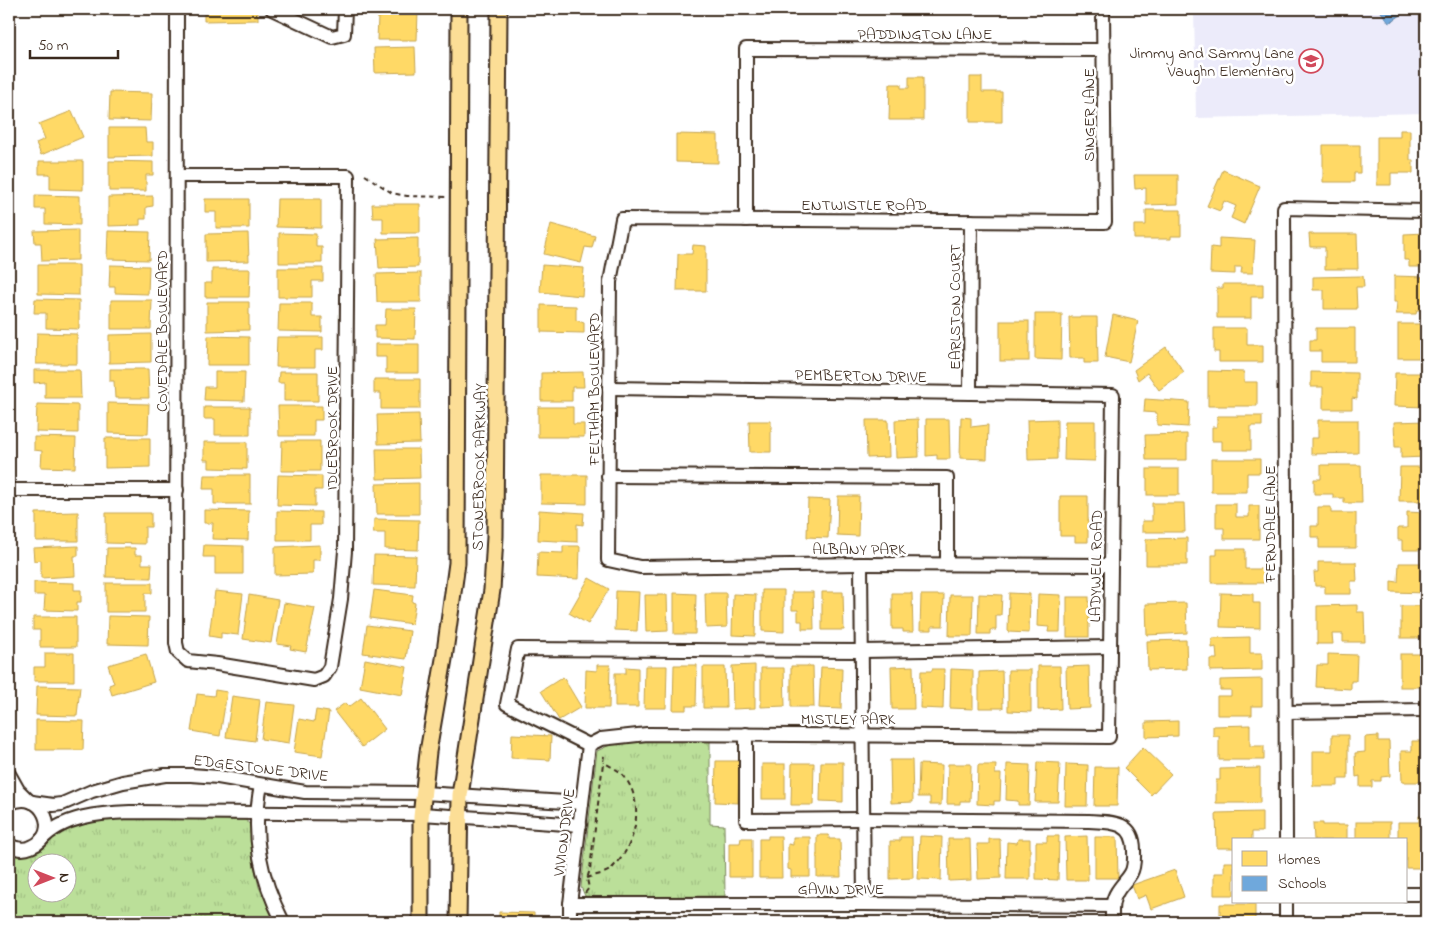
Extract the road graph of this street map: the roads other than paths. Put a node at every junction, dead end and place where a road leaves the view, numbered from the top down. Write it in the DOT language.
graph roads {
  1 [pos="177,9"];
  2 [pos="272,9"];
  3 [pos="345,9"];
  4 [pos="459,9"];
  5 [pos="499,9"];
  6 [pos="1103,9"];
  7 [pos="1104,50"];
  8 [pos="178,176"];
  9 [pos="1426,212"];
  10 [pos="622,219"];
  11 [pos="746,220"];
  12 [pos="971,221"];
  13 [pos="1105,222"];
  14 [pos="609,388"];
  15 [pos="970,393"];
  16 [pos="1114,394"];
  17 [pos="608,476"];
  18 [pos="9,490"];
  19 [pos="177,490"];
  20 [pos="608,560"];
  21 [pos="861,564"];
  22 [pos="947,564"];
  23 [pos="1111,565"];
  24 [pos="1110,647"];
  25 [pos="862,650"];
  26 [pos="178,652"];
  27 [pos="1426,710"];
  28 [pos="1286,712"];
  29 [pos="746,734"];
  30 [pos="862,734"];
  31 [pos="1109,737"];
  32 [pos="589,745"];
  33 [pos="9,774"];
  34 [pos="262,785"];
  35 [pos="424,793"];
  36 [pos="460,795"];
  37 [pos="30,801"];
  38 [pos="582,803"];
  39 [pos="9,804"];
  40 [pos="258,813"];
  41 [pos="422,814"];
  42 [pos="460,816"];
  43 [pos="863,819"];
  44 [pos="580,825"];
  45 [pos="1286,838"];
  46 [pos="41,840"];
  47 [pos="11,847"];
  48 [pos="1408,894"];
  49 [pos="1426,894"];
  50 [pos="570,904"];
  51 [pos="864,904"];
  52 [pos="1286,904"];
  53 [pos="1112,906"];
  54 [pos="283,922"];
  55 [pos="420,922"];
  56 [pos="458,922"];
  57 [pos="570,922"];
  58 [pos="1112,922"];
  59 [pos="1286,922"];
  1 -- 8 [label="street, COVEDALE BOULEVARD"];
  2 -- 3 [label="street"];
  4 -- 35 [label="main road, STONEBROOK PARKWAY"];
  5 -- 36 [label="main road, STONEBROOK PARKWAY"];
  6 -- 7 [label="street, SINGER LANE"];
  7 -- 11 [label="street, PADDINGTON LANE"];
  7 -- 13 [label="street, SINGER LANE"];
  8 -- 19 [label="street, COVEDALE BOULEVARD"];
  8 -- 26 [label="street, IDLEBROOK DRIVE"];
  9 -- 28 [label="street, FERNDALE LANE"];
  10 -- 11 [label="street, ENTWISTLE ROAD"];
  10 -- 14 [label="street, FELTHAM BOULEVARD"];
  11 -- 12 [label="street, ENTWISTLE ROAD"];
  12 -- 13 [label="street, ENTWISTLE ROAD"];
  12 -- 15 [label="street, EARLSTON COURT"];
  14 -- 15 [label="street, PEMBERTON DRIVE"];
  14 -- 17 [label="street, FELTHAM BOULEVARD"];
  15 -- 16 [label="street, PEMBERTON DRIVE"];
  16 -- 23 [label="street, LADYWELL ROAD"];
  17 -- 20 [label="street, FELTHAM BOULEVARD"];
  17 -- 22 [label="street"];
  18 -- 19 [label="street"];
  19 -- 26 [label="street, COVEDALE BOULEVARD"];
  20 -- 21 [label="street, ALBANY PARK"];
  21 -- 22 [label="street, ALBANY PARK"];
  21 -- 25 [label="street"];
  22 -- 23 [label="street, ALBANY PARK"];
  23 -- 24 [label="street, LADYWELL ROAD"];
  24 -- 25 [label="street"];
  24 -- 31 [label="street, LADYWELL ROAD"];
  25 -- 30 [label="street"];
  25 -- 32 [label="street"];
  27 -- 28 [label="street"];
  28 -- 45 [label="street, FERNDALE LANE"];
  29 -- 30 [label="street, MISTLEY PARK"];
  29 -- 32 [label="street, MISTLEY PARK"];
  29 -- 43 [label="street"];
  30 -- 31 [label="street, MISTLEY PARK"];
  30 -- 43 [label="street"];
  32 -- 38 [label="street, VIVION DRIVE"];
  33 -- 37 [label="street"];
  34 -- 35 [label="street, EDGESTONE DRIVE"];
  34 -- 37 [label="street, EDGESTONE DRIVE"];
  34 -- 40 [label="street"];
  35 -- 36 [label="street, EDGESTONE DRIVE"];
  35 -- 41 [label="main road, STONEBROOK PARKWAY"];
  36 -- 38 [label="street, EDGESTONE DRIVE"];
  36 -- 42 [label="main road, STONEBROOK PARKWAY"];
  37 -- 39 [label="street, EDGESTONE DRIVE"];
  37 -- 46 [label="street"];
  38 -- 44 [label="street, VIVION DRIVE"];
  40 -- 41 [label="street"];
  40 -- 46 [label="street"];
  40 -- 54 [label="street"];
  41 -- 42 [label="street"];
  41 -- 55 [label="main road, STONEBROOK PARKWAY"];
  42 -- 44 [label="street"];
  42 -- 56 [label="main road, STONEBROOK PARKWAY"];
  43 -- 51 [label="street"];
  43 -- 53 [label="street"];
  44 -- 50 [label="street, VIVION DRIVE"];
  46 -- 47 [label="street"];
  48 -- 49 [label="street"];
  50 -- 51 [label="street, GAVIN DRIVE"];
  50 -- 57 [label="street, VIVION DRIVE"];
  51 -- 53 [label="street, GAVIN DRIVE"];
  52 -- 59 [label="street"];
  53 -- 58 [label="street"];
}
